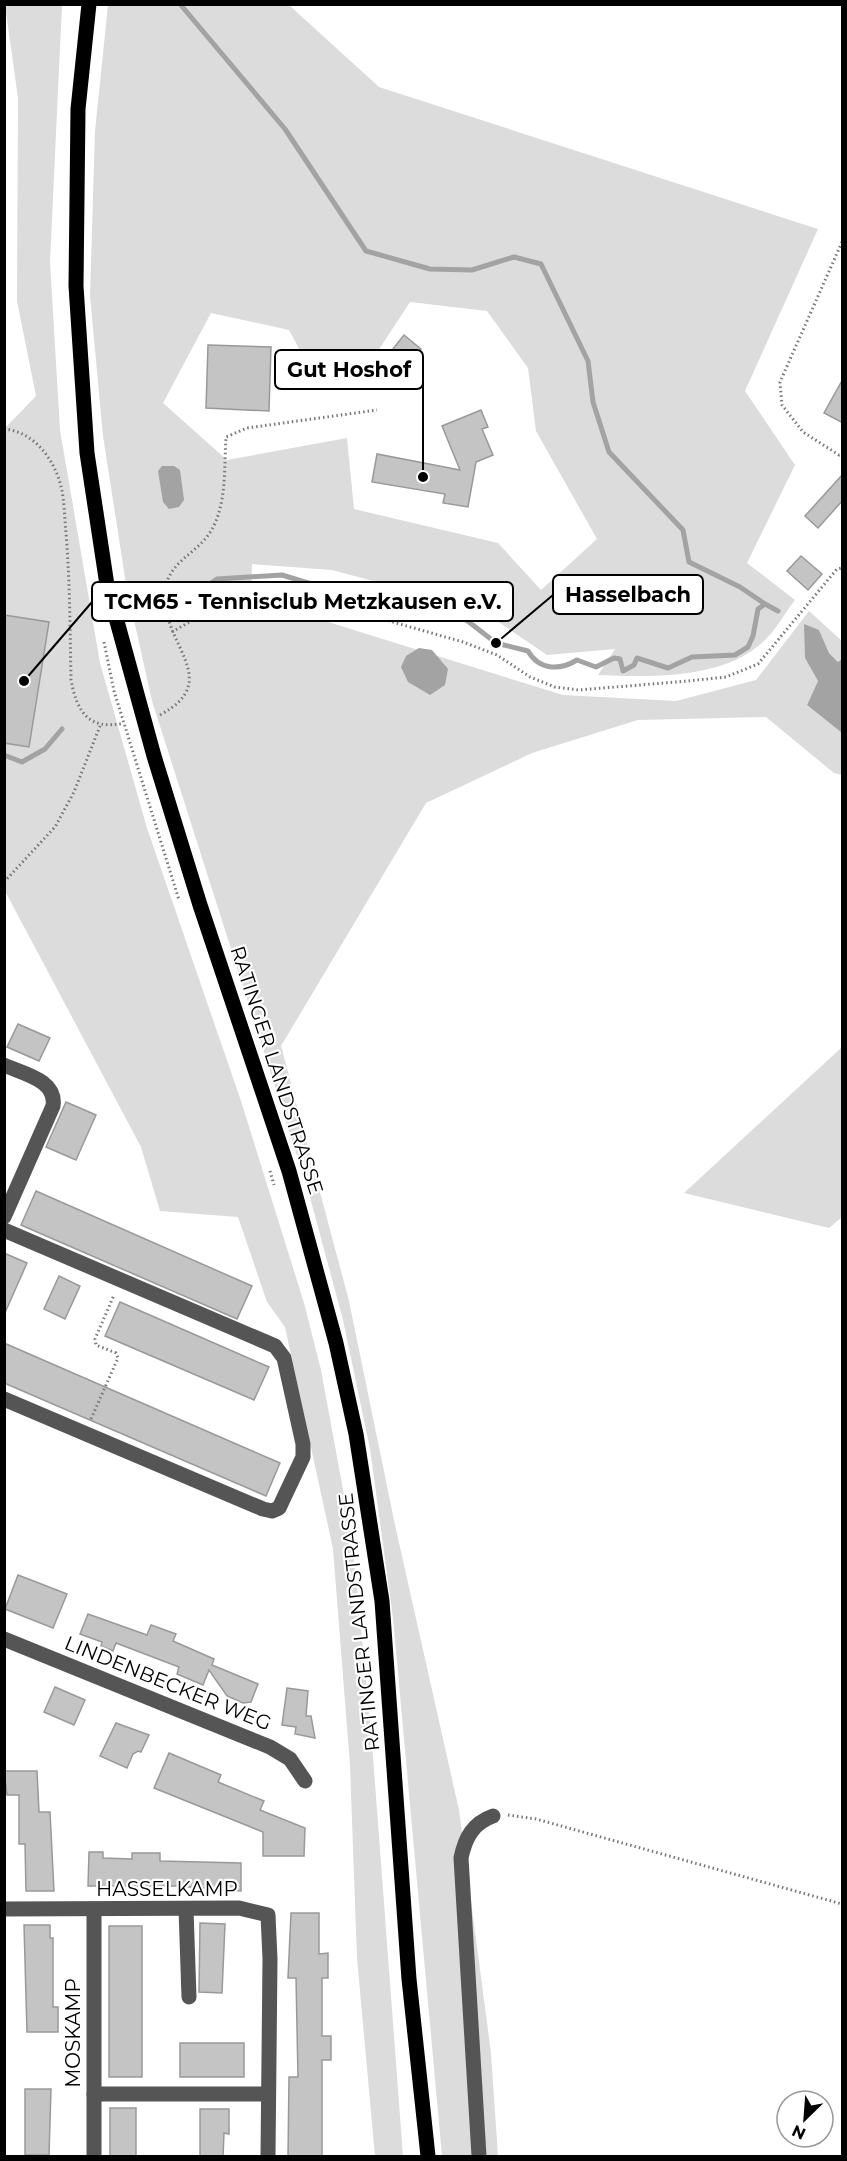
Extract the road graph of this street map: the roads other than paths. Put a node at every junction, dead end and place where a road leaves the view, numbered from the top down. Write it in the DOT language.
graph roads {
  1 [pos="89,4"];
  2 [pos="4,1065"];
  3 [pos="4,1217"];
  4 [pos="4,1230"];
  5 [pos="4,1399"];
  6 [pos="4,1639"];
  7 [pos="305,1780"];
  8 [pos="492,1816"];
  9 [pos="4,1909"];
  10 [pos="186,1909"];
  11 [pos="94,1910"];
  12 [pos="189,1997"];
  13 [pos="94,2094"];
  14 [pos="267,2094"];
  15 [pos="94,2157"];
  16 [pos="268,2157"];
  17 [pos="428,2157"];
  18 [pos="479,2157"];
  1 -- 17 [label="main road, RATINGER LANDSTRASSE"];
  2 -- 3 [label="street"];
  4 -- 5 [label="street"];
  6 -- 7 [label="street, LINDENBECKER WEG"];
  8 -- 18 [label="street"];
  9 -- 11 [label="street, HASSELKAMP"];
  10 -- 11 [label="street, HASSELKAMP"];
  10 -- 12 [label="street"];
  10 -- 14 [label="street, HASSELKAMP"];
  11 -- 13 [label="street, MOSKAMP"];
  13 -- 14 [label="street"];
  13 -- 15 [label="street, MOSKAMP"];
  14 -- 16 [label="street, HASSELKAMP"];
}
